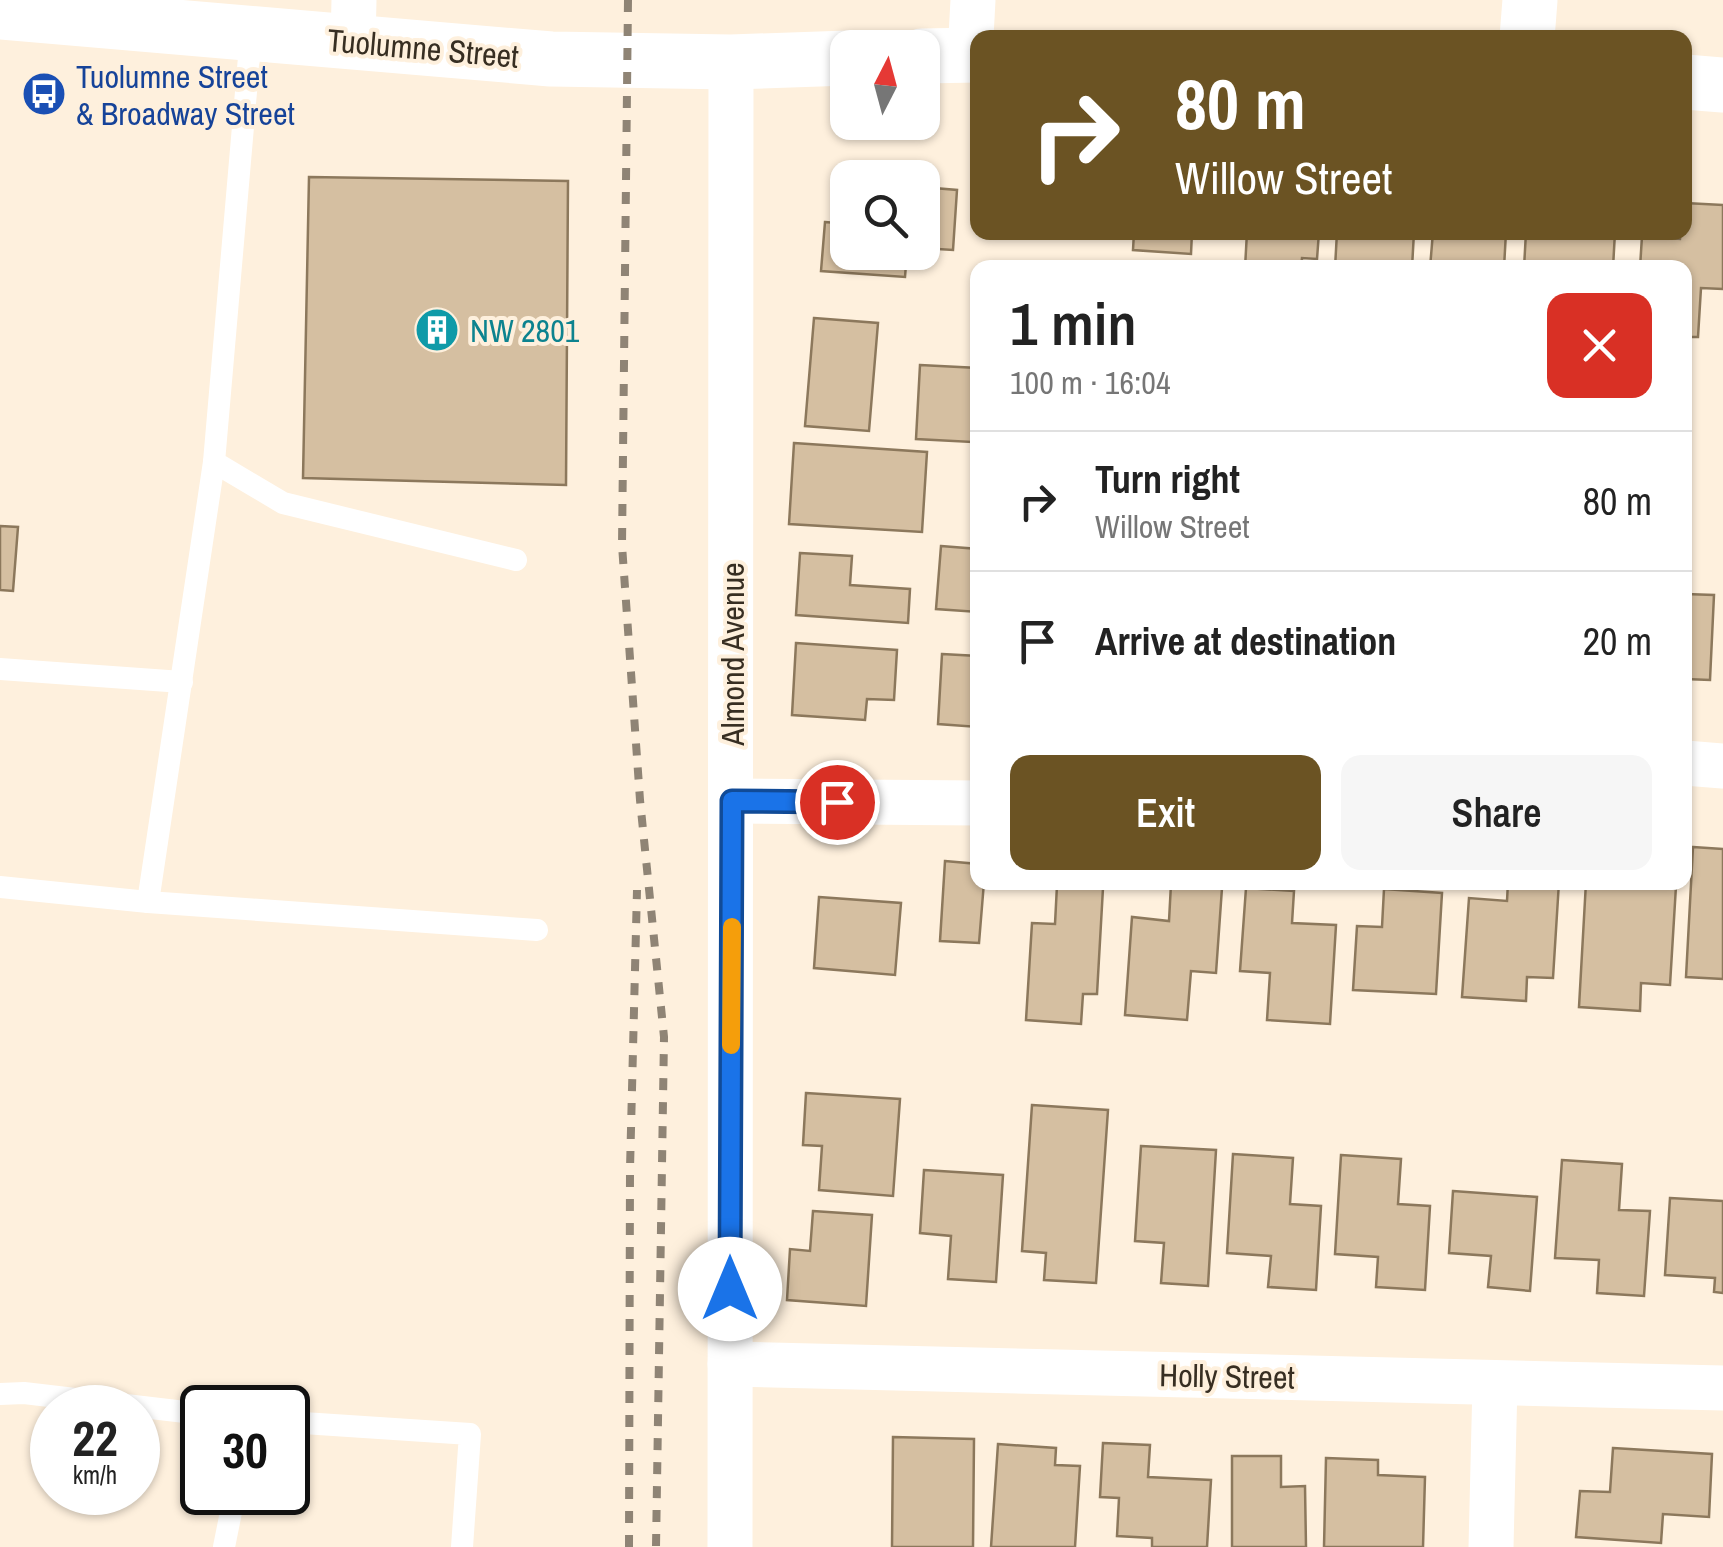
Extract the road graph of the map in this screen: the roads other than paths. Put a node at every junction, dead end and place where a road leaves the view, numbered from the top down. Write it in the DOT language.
graph roads {
  1 [pos="972,0"];
  2 [pos="1530,0"];
  3 [pos="0,12"];
  4 [pos="353,22"];
  5 [pos="1528,30"];
  6 [pos="251,34"];
  7 [pos="957,55"];
  8 [pos="830,59"];
  9 [pos="730,62"];
  10 [pos="1692,83"];
  11 [pos="1723,85"];
  12 [pos="214,462"];
  13 [pos="516,560"];
  14 [pos="0,670"];
  15 [pos="182,682"];
  16 [pos="1692,764"];
  17 [pos="1723,766"];
  18 [pos="732,801"];
  19 [pos="970,803"];
  20 [pos="0,887"];
  21 [pos="148,902"];
  22 [pos="537,930"];
  23 [pos="730,1364"];
  24 [pos="1495,1383"];
  25 [pos="1723,1388"];
  26 [pos="12,1393"];
  27 [pos="180,1412"];
  28 [pos="310,1423"];
  29 [pos="231,1515"];
  30 [pos="224,1547"];
  31 [pos="462,1547"];
  32 [pos="730,1547"];
  33 [pos="1491,1547"];
  1 -- 7 [label="street"];
  2 -- 5 [label="main road"];
  3 -- 6 [label="main road, Tuolumne Street"];
  4 -- 6 [label="main road, Tuolumne Street"];
  4 -- 9 [label="main road, Tuolumne Street"];
  6 -- 12 [label="lane"];
  8 -- 9 [label="main road, Tuolumne Street"];
  9 -- 18 [label="street, Almond Avenue"];
  10 -- 11 [label="main road"];
  12 -- 13 [label="lane"];
  12 -- 15 [label="lane"];
  14 -- 15 [label="lane"];
  15 -- 21 [label="lane"];
  16 -- 17 [label="street"];
  18 -- 19 [label="street"];
  18 -- 23 [label="street, Almond Avenue"];
  20 -- 21 [label="lane"];
  21 -- 22 [label="lane"];
  23 -- 24 [label="street, Holly Street"];
  23 -- 32 [label="street, Almond Avenue"];
  24 -- 25 [label="street, Holly Street"];
  24 -- 33 [label="street"];
  26 -- 27 [label="lane"];
  28 -- 31 [label="lane"];
  29 -- 30 [label="lane"];
}
